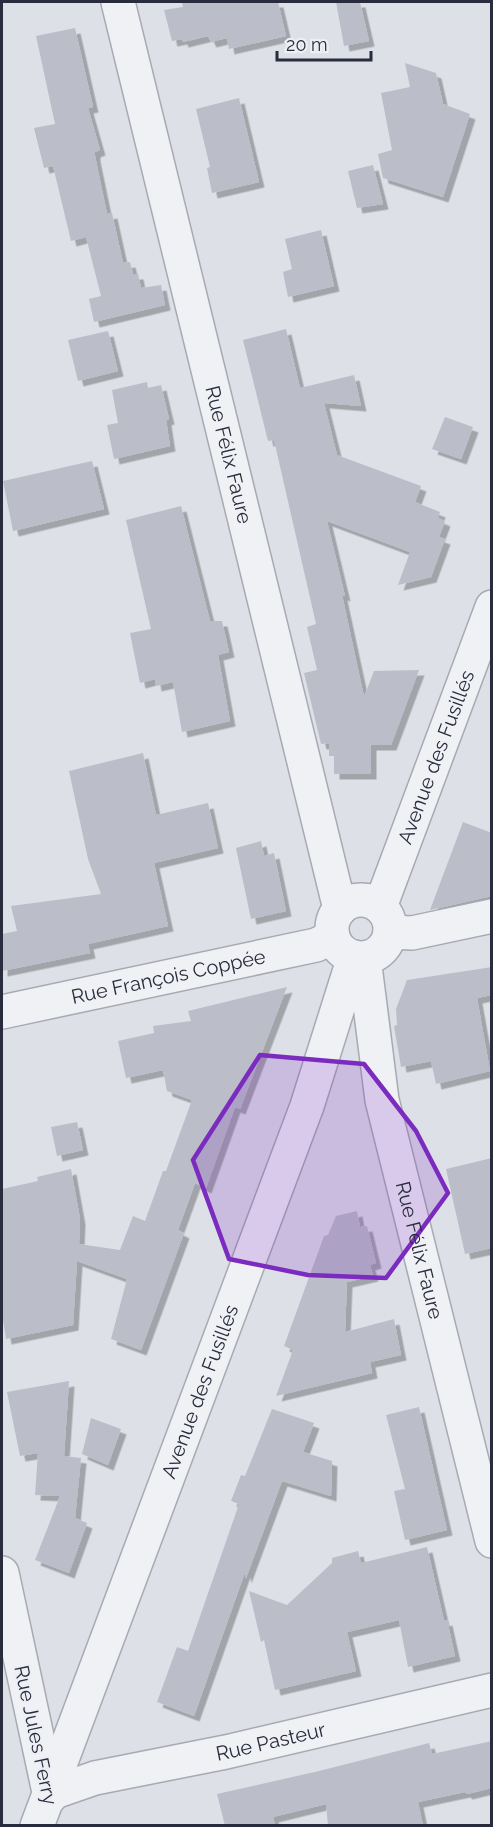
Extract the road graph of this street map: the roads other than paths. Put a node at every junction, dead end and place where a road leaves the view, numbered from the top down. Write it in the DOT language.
graph roads {
  1 [pos="118,2"];
  2 [pos="492,607"];
  3 [pos="492,916"];
  4 [pos="385,919"];
  5 [pos="348,940"];
  6 [pos="2,1011"];
  7 [pos="492,1542"];
  8 [pos="2,1573"];
  9 [pos="492,1690"];
  10 [pos="49,1794"];
  11 [pos="37,1826"];
  12 [pos="56,1826"];
  1 -- 5 [label="street, Rue Félix Faure"];
  2 -- 4 [label="street, Avenue des Fusillés"];
  3 -- 4 [label="street"];
  4 -- 5 [label="street, Avenue des Fusillés"];
  4 -- 5 [label="street, Rue François Coppée"];
  5 -- 6 [label="street, Rue François Coppée"];
  5 -- 7 [label="street, Rue Félix Faure"];
  5 -- 10 [label="street, Avenue des Fusillés"];
  8 -- 10 [label="street, Rue Jules Ferry"];
  9 -- 10 [label="street, Rue Pasteur"];
  10 -- 11 [label="street, Avenue des Fusillés"];
  10 -- 12 [label="street, Rue Jules Ferry"];
}
